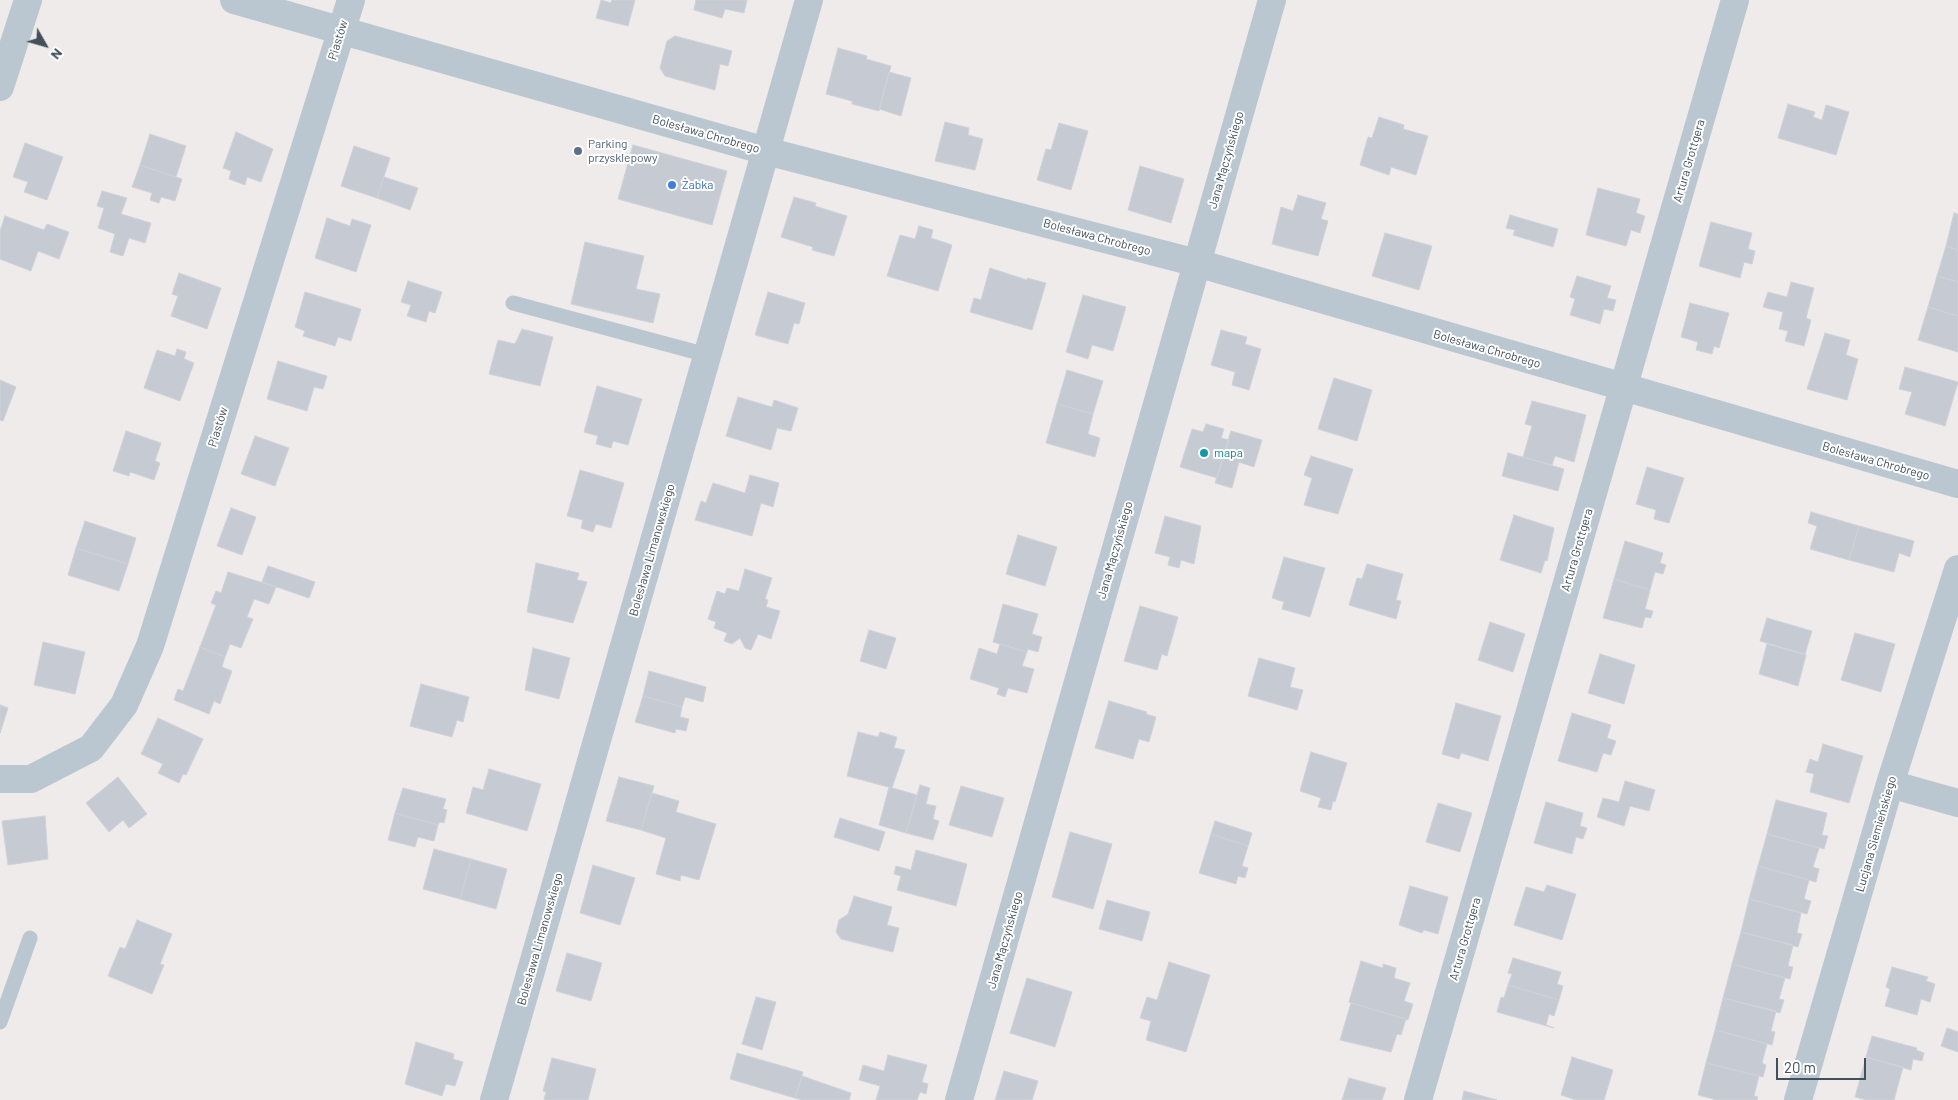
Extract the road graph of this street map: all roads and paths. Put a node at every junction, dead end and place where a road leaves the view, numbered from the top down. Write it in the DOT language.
graph roads {
  1 [pos="28,0"];
  2 [pos="234,0"];
  3 [pos="351,0"];
  4 [pos="809,0"];
  5 [pos="1272,0"];
  6 [pos="1735,0"];
  7 [pos="341,30"];
  8 [pos="0,87"];
  9 [pos="766,151"];
  10 [pos="1197,263"];
  11 [pos="513,303"];
  12 [pos="708,355"];
  13 [pos="1623,389"];
  14 [pos="1958,484"];
  15 [pos="1958,569"];
  16 [pos="0,779"];
  17 [pos="1890,784"];
  18 [pos="1958,803"];
  19 [pos="30,938"];
  20 [pos="0,1022"];
  21 [pos="494,1100"];
  22 [pos="959,1100"];
  23 [pos="1418,1100"];
  24 [pos="1798,1100"];
  1 -- 8 [label="street"];
  2 -- 7 [label="street, Bolesława Chrobrego"];
  3 -- 7 [label="street, Piastów"];
  4 -- 9 [label="street, Bolesława Limanowskiego"];
  5 -- 10 [label="street, Jana Mączyńskiego"];
  6 -- 13 [label="street, Artura Grottgera"];
  7 -- 9 [label="street, Bolesława Chrobrego"];
  7 -- 16 [label="street, Piastów"];
  9 -- 10 [label="street, Bolesława Chrobrego"];
  9 -- 12 [label="street, Bolesława Limanowskiego"];
  10 -- 13 [label="street, Bolesława Chrobrego"];
  10 -- 22 [label="street, Jana Mączyńskiego"];
  11 -- 12 [label="lane"];
  12 -- 21 [label="street, Bolesława Limanowskiego"];
  13 -- 14 [label="street, Bolesława Chrobrego"];
  13 -- 23 [label="street, Artura Grottgera"];
  15 -- 17 [label="street, Lucjana Siemieńskiego"];
  17 -- 18 [label="street"];
  17 -- 24 [label="street, Lucjana Siemieńskiego"];
  19 -- 20 [label="lane"];
}
